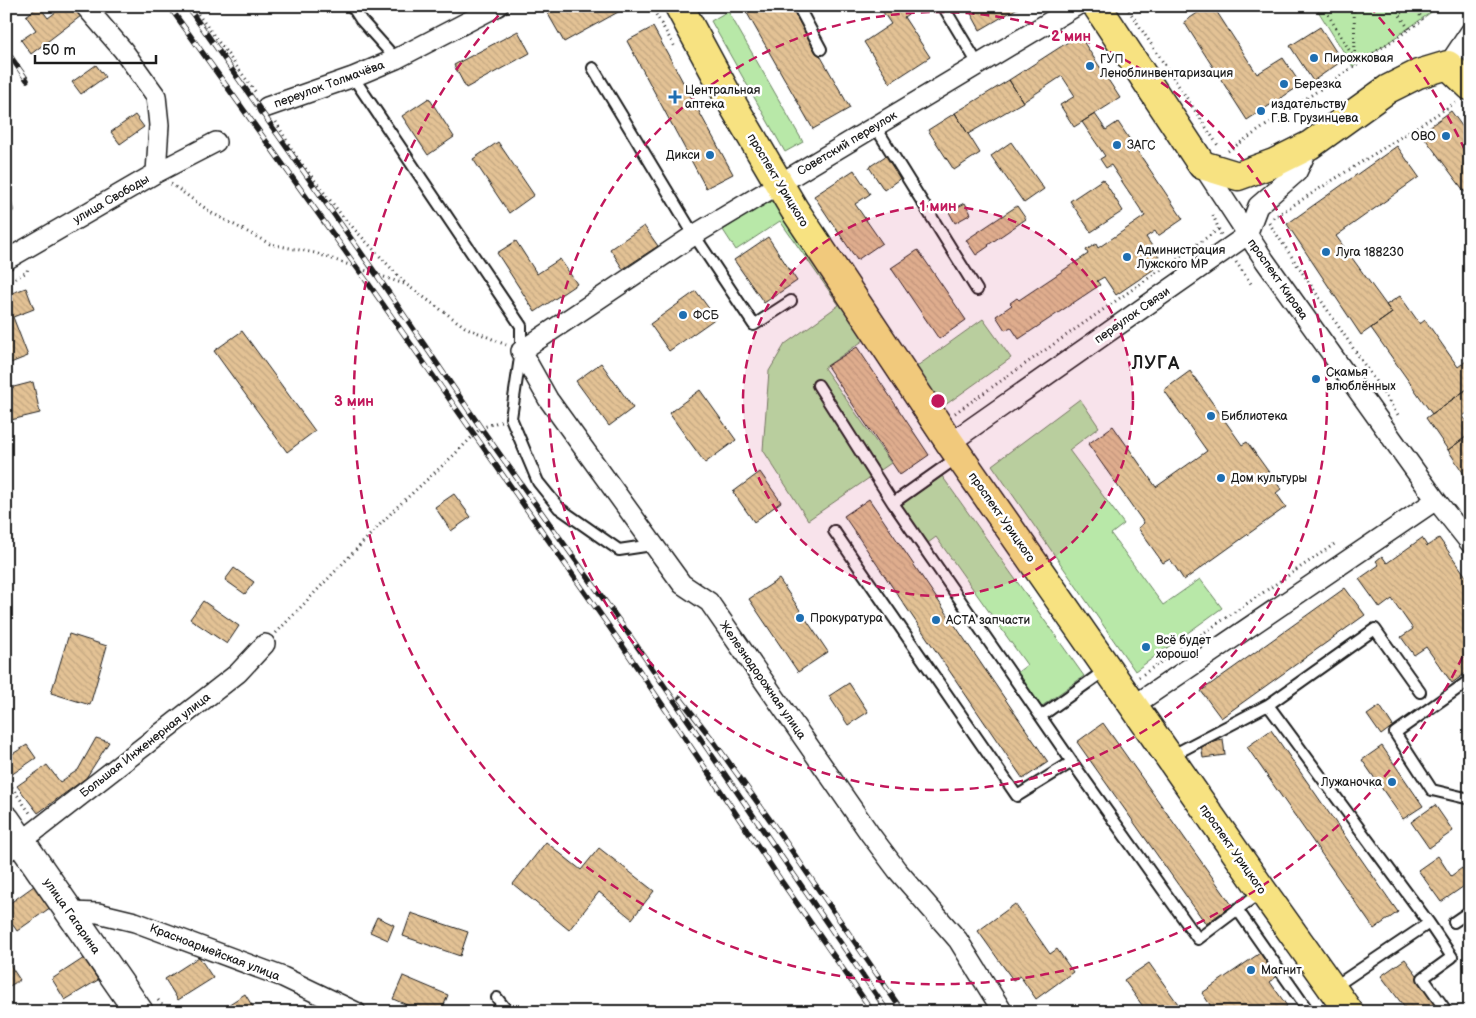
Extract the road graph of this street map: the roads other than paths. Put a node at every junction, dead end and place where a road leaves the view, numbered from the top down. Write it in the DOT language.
graph roads {
  1 [pos="85,6"];
  2 [pos="352,6"];
  3 [pos="498,6"];
  4 [pos="679,6"];
  5 [pos="798,6"];
  6 [pos="943,6"];
  7 [pos="1076,6"];
  8 [pos="1097,6"];
  9 [pos="1470,32"];
  10 [pos="821,49"];
  11 [pos="396,59"];
  12 [pos="978,64"];
  13 [pos="1448,65"];
  14 [pos="593,68"];
  15 [pos="353,77"];
  16 [pos="1466,92"];
  17 [pos="267,107"];
  18 [pos="875,126"];
  19 [pos="216,142"];
  20 [pos="1310,145"];
  21 [pos="1202,165"];
  22 [pos="156,173"];
  23 [pos="779,184"];
  24 [pos="1247,235"];
  25 [pos="694,236"];
  26 [pos="6,260"];
  27 [pos="977,290"];
  28 [pos="791,301"];
  29 [pos="520,352"];
  30 [pos="818,385"];
  31 [pos="955,450"];
  32 [pos="1436,500"];
  33 [pos="894,503"];
  34 [pos="834,531"];
  35 [pos="1470,544"];
  36 [pos="652,545"];
  37 [pos="265,644"];
  38 [pos="1107,669"];
  39 [pos="1470,680"];
  40 [pos="1420,692"];
  41 [pos="1268,705"];
  42 [pos="1133,706"];
  43 [pos="1040,716"];
  44 [pos="1169,757"];
  45 [pos="1072,762"];
  46 [pos="1470,799"];
  47 [pos="6,820"];
  48 [pos="14,847"];
  49 [pos="1262,890"];
  50 [pos="1237,909"];
  51 [pos="1470,911"];
  52 [pos="70,912"];
  53 [pos="1454,922"];
  54 [pos="1429,923"];
  55 [pos="1333,988"];
  56 [pos="497,998"];
  57 [pos="139,1012"];
  58 [pos="356,1012"];
  59 [pos="508,1012"];
  60 [pos="1003,1012"];
  61 [pos="1309,1012"];
  62 [pos="1350,1012"];
  63 [pos="1447,1012"];
  1 -- 22 [label="street"];
  2 -- 11 [label="lane"];
  3 -- 11 [label="street, переулок Толмачёва"];
  4 -- 23 [label="main road, проспект Урицкого"];
  5 -- 10 [label="lane"];
  6 -- 12 [label="lane"];
  7 -- 12 [label="street, Советский переулок"];
  8 -- 21 [label="main road, проспект Кирова"];
  9 -- 13 [label="street"];
  11 -- 15 [label="street, переулок Толмачёва"];
  12 -- 18 [label="street, Советский переулок"];
  13 -- 16 [label="main road"];
  13 -- 20 [label="main road"];
  14 -- 25 [label="lane"];
  15 -- 17 [label="street, переулок Толмачёва"];
  15 -- 29 [label="lane"];
  18 -- 23 [label="street, Советский переулок"];
  18 -- 27 [label="lane"];
  19 -- 22 [label="street, улица Свободы"];
  20 -- 21 [label="main road"];
  20 -- 24 [label="street"];
  21 -- 24 [label="street, проспект Кирова"];
  22 -- 26 [label="street, улица Свободы"];
  23 -- 25 [label="street, Советский переулок"];
  23 -- 31 [label="main road, проспект Урицкого"];
  24 -- 31 [label="street, переулок Связи"];
  24 -- 32 [label="street, проспект Кирова"];
  25 -- 28 [label="lane"];
  25 -- 29 [label="street, Советский переулок"];
  29 -- 36 [label="street, Железнодорожная улица"];
  29 -- 36 [label="lane"];
  30 -- 33 [label="lane"];
  31 -- 33 [label="lane"];
  31 -- 38 [label="main road, проспект Урицкого"];
  32 -- 35 [label="street, проспект Кирова"];
  32 -- 42 [label="street"];
  33 -- 43 [label="lane"];
  34 -- 45 [label="lane"];
  36 -- 60 [label="street, Железнодорожная улица"];
  37 -- 48 [label="street, Большая Инженерная улица"];
  38 -- 42 [label="main road, проспект Урицкого"];
  38 -- 43 [label="lane"];
  39 -- 46 [label="lane"];
  40 -- 41 [label="lane"];
  41 -- 44 [label="lane"];
  41 -- 54 [label="lane"];
  42 -- 44 [label="main road, проспект Урицкого"];
  43 -- 45 [label="lane"];
  44 -- 49 [label="main road, проспект Урицкого"];
  45 -- 50 [label="lane"];
  47 -- 48 [label="street, улица Гагарина"];
  48 -- 52 [label="street, улица Гагарина"];
  49 -- 50 [label="lane"];
  49 -- 55 [label="main road, проспект Урицкого"];
  50 -- 61 [label="lane"];
  51 -- 53 [label="lane"];
  52 -- 57 [label="street, улица Гагарина"];
  52 -- 58 [label="street, Красноармейская улица"];
  54 -- 55 [label="lane"];
  54 -- 63 [label="lane"];
  55 -- 62 [label="main road, проспект Урицкого"];
  56 -- 59 [label="lane"];
}
